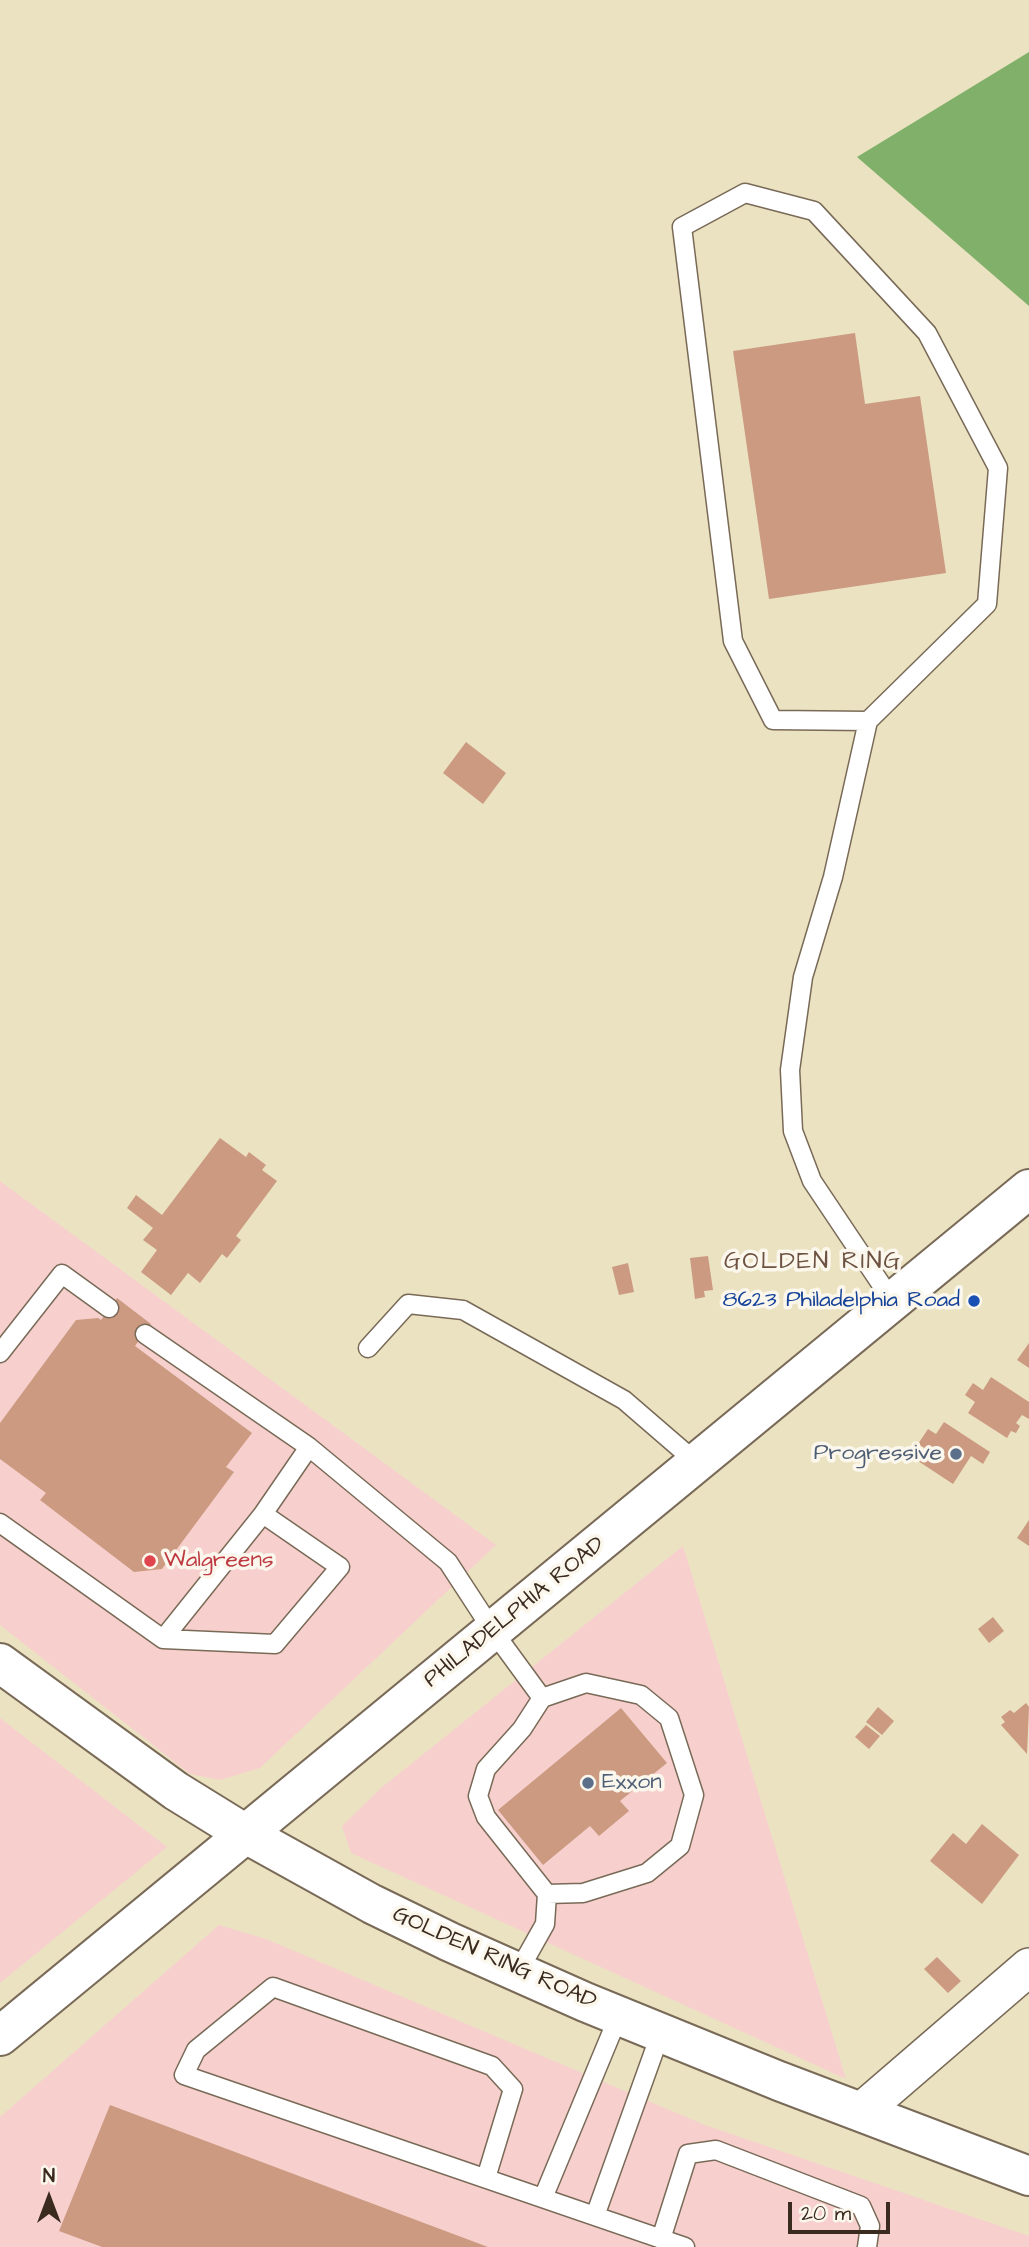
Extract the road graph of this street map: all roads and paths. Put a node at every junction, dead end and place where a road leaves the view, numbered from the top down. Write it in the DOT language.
graph roads {
  1 [pos="868,721"];
  2 [pos="1029,1189"];
  3 [pos="893,1303"];
  4 [pos="109,1308"];
  5 [pos="145,1334"];
  6 [pos="368,1348"];
  7 [pos="0,1353"];
  8 [pos="309,1447"];
  9 [pos="696,1463"];
  10 [pos="263,1514"];
  11 [pos="0,1523"];
  12 [pos="493,1631"];
  13 [pos="163,1639"];
  14 [pos="0,1663"];
  15 [pos="542,1698"];
  16 [pos="244,1833"];
  17 [pos="547,1894"];
  18 [pos="1029,1967"];
  19 [pos="518,1972"];
  20 [pos="619,2015"];
  21 [pos="661,2032"];
  22 [pos="0,2036"];
  23 [pos="862,2111"];
  24 [pos="1029,2176"];
  25 [pos="486,2178"];
  26 [pos="543,2198"];
  27 [pos="595,2216"];
  28 [pos="661,2239"];
  29 [pos="685,2247"];
  30 [pos="867,2247"];
  1 -- 1 [label="lane"];
  1 -- 3 [label="lane"];
  2 -- 3 [label="main road, PHILADELPHIA ROAD"];
  3 -- 9 [label="main road, PHILADELPHIA ROAD"];
  4 -- 7 [label="lane"];
  5 -- 8 [label="lane"];
  6 -- 9 [label="lane"];
  8 -- 10 [label="lane"];
  8 -- 12 [label="lane"];
  9 -- 12 [label="main road, PHILADELPHIA ROAD"];
  10 -- 13 [label="lane"];
  10 -- 13 [label="lane"];
  11 -- 13 [label="lane"];
  12 -- 15 [label="lane"];
  12 -- 16 [label="main road, PHILADELPHIA ROAD"];
  14 -- 16 [label="main road, GOLDEN RING ROAD"];
  15 -- 17 [label="lane"];
  15 -- 17 [label="lane"];
  16 -- 19 [label="main road, GOLDEN RING ROAD"];
  16 -- 22 [label="main road, PHILADELPHIA ROAD"];
  17 -- 19 [label="lane"];
  18 -- 23 [label="street"];
  19 -- 20 [label="main road, GOLDEN RING ROAD"];
  20 -- 21 [label="main road, GOLDEN RING ROAD"];
  20 -- 26 [label="lane"];
  21 -- 23 [label="main road, GOLDEN RING ROAD"];
  21 -- 27 [label="lane"];
  23 -- 24 [label="main road, GOLDEN RING ROAD"];
  25 -- 25 [label="lane"];
  25 -- 26 [label="lane"];
  26 -- 27 [label="lane"];
  27 -- 28 [label="lane"];
  28 -- 29 [label="lane"];
  28 -- 30 [label="lane"];
}
